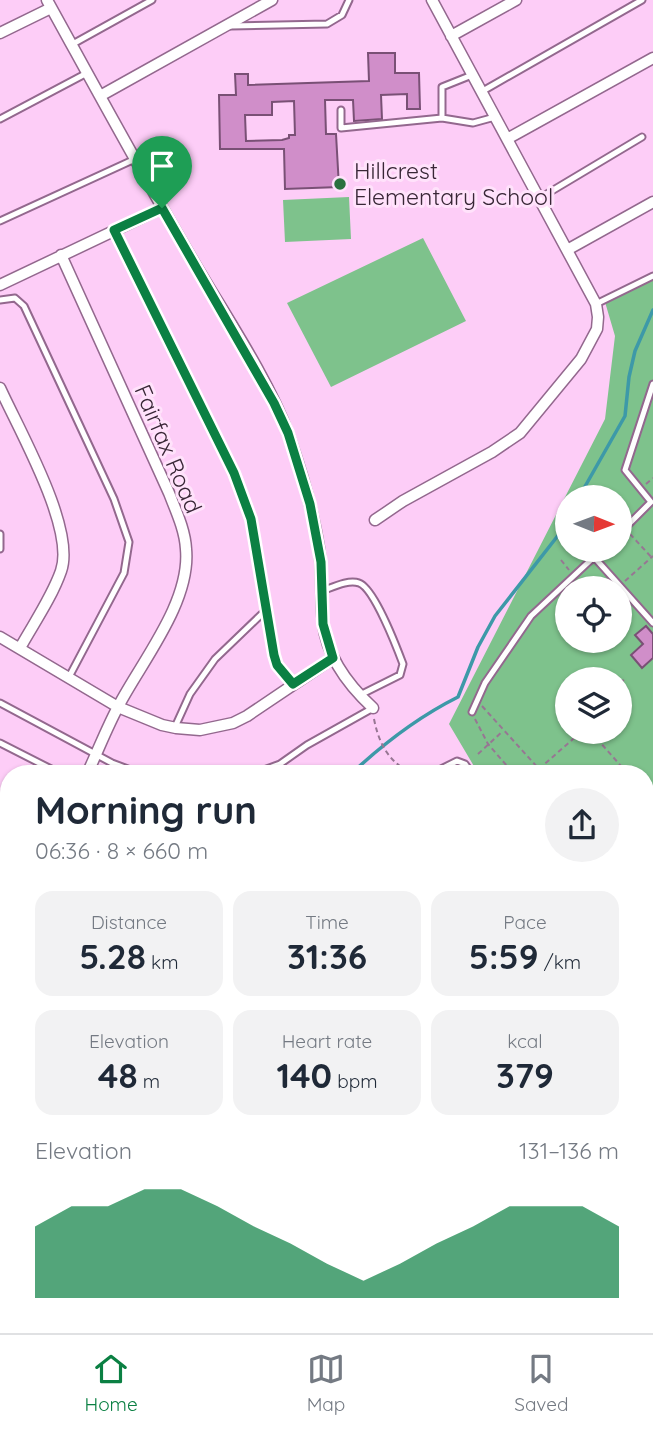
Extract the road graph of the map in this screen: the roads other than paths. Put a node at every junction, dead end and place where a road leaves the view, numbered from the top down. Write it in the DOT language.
graph roads {
  1 [pos="152,0"];
  2 [pos="272,0"];
  3 [pos="349,0"];
  4 [pos="432,0"];
  5 [pos="516,0"];
  6 [pos="642,0"];
  7 [pos="49,4"];
  8 [pos="226,26"];
  9 [pos="0,33"];
  10 [pos="451,36"];
  11 [pos="71,45"];
  12 [pos="653,58"];
  13 [pos="87,73"];
  14 [pos="472,75"];
  15 [pos="481,92"];
  16 [pos="100,96"];
  17 [pos="341,110"];
  18 [pos="495,117"];
  19 [pos="442,118"];
  20 [pos="0,119"];
  21 [pos="642,137"];
  22 [pos="507,139"];
  23 [pos="135,159"];
  24 [pos="539,198"];
  25 [pos="653,202"];
  26 [pos="162,208"];
  27 [pos="0,221"];
  28 [pos="114,230"];
  29 [pos="567,250"];
  30 [pos="61,255"];
  31 [pos="653,276"];
  32 [pos="0,285"];
  33 [pos="0,300"];
  34 [pos="596,304"];
  35 [pos="653,384"];
  36 [pos="0,388"];
  37 [pos="652,503"];
  38 [pos="375,520"];
  39 [pos="632,521"];
  40 [pos="0,534"];
  41 [pos="0,550"];
  42 [pos="588,562"];
  43 [pos="598,562"];
  44 [pos="610,576"];
  45 [pos="322,591"];
  46 [pos="632,600"];
  47 [pos="266,610"];
  48 [pos="653,611"];
  49 [pos="647,616"];
  50 [pos="653,623"];
  51 [pos="0,637"];
  52 [pos="20,648"];
  53 [pos="333,658"];
  54 [pos="69,677"];
  55 [pos="293,684"];
  56 [pos="360,695"];
  57 [pos="0,703"];
  58 [pos="118,707"];
  59 [pos="373,708"];
  60 [pos="472,712"];
  61 [pos="174,728"];
  62 [pos="0,743"];
  63 [pos="97,754"];
  64 [pos="43,765"];
  65 [pos="92,765"];
  66 [pos="117,765"];
  67 [pos="277,765"];
  68 [pos="449,765"];
  69 [pos="465,765"];
  1 -- 11 [label="lane"];
  2 -- 8 [label="street"];
  3 -- 8 [label="lane"];
  4 -- 10 [label="street"];
  5 -- 10 [label="street"];
  6 -- 15 [label="lane"];
  7 -- 9 [label="street"];
  7 -- 11 [label="street"];
  8 -- 16 [label="street"];
  10 -- 14 [label="street"];
  11 -- 13 [label="street"];
  12 -- 22 [label="street"];
  13 -- 16 [label="street"];
  13 -- 20 [label="lane"];
  14 -- 15 [label="street"];
  14 -- 19 [label="lane"];
  15 -- 18 [label="street"];
  16 -- 23 [label="street"];
  17 -- 19 [label="lane"];
  18 -- 19 [label="lane"];
  18 -- 22 [label="street"];
  21 -- 24 [label="lane"];
  22 -- 24 [label="street"];
  23 -- 26 [label="street"];
  23 -- 27 [label="lane"];
  24 -- 29 [label="street"];
  25 -- 29 [label="street"];
  26 -- 28 [label="street"];
  26 -- 45 [label="street"];
  28 -- 30 [label="street"];
  28 -- 47 [label="lane"];
  29 -- 34 [label="street"];
  30 -- 32 [label="street"];
  30 -- 58 [label="street, Fairfax Road"];
  31 -- 34 [label="lane"];
  33 -- 54 [label="lane"];
  34 -- 38 [label="street"];
  35 -- 37 [label="lane"];
  36 -- 52 [label="street"];
  37 -- 39 [label="lane"];
  40 -- 41 [label="lane"];
  42 -- 60 [label="lane"];
  43 -- 44 [label="lane"];
  45 -- 53 [label="street"];
  45 -- 56 [label="lane"];
  46 -- 49 [label="lane"];
  47 -- 55 [label="lane"];
  47 -- 61 [label="lane"];
  48 -- 49 [label="lane"];
  49 -- 50 [label="lane"];
  51 -- 52 [label="street"];
  52 -- 54 [label="street"];
  53 -- 55 [label="street"];
  53 -- 56 [label="street"];
  54 -- 58 [label="street"];
  55 -- 61 [label="street"];
  56 -- 59 [label="street"];
  57 -- 63 [label="lane"];
  58 -- 61 [label="street"];
  58 -- 63 [label="street, Fairfax Road"];
  59 -- 67 [label="lane"];
  62 -- 64 [label="lane"];
  63 -- 65 [label="street, Fairfax Road"];
  63 -- 66 [label="lane"];
  68 -- 69 [label="lane"];
}
